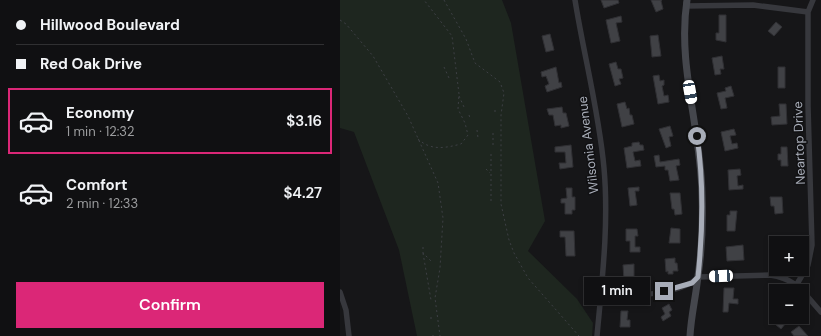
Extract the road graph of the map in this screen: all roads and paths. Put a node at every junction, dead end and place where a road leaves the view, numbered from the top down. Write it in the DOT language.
graph roads {
  1 [pos="424,0"];
  2 [pos="444,0"];
  3 [pos="575,0"];
  4 [pos="813,0"];
  5 [pos="686,2"];
  6 [pos="808,12"];
  7 [pos="340,20"];
  8 [pos="444,67"];
  9 [pos="449,78"];
  10 [pos="459,96"];
  11 [pos="464,107"];
  12 [pos="495,108"];
  13 [pos="495,112"];
  14 [pos="469,115"];
  15 [pos="470,118"];
  16 [pos="477,130"];
  17 [pos="493,132"];
  18 [pos="418,138"];
  19 [pos="478,138"];
  20 [pos="493,145"];
  21 [pos="491,153"];
  22 [pos="486,169"];
  23 [pos="491,173"];
  24 [pos="491,201"];
  25 [pos="423,247"];
  26 [pos="424,253"];
  27 [pos="431,261"];
  28 [pos="698,277"];
  29 [pos="797,284"];
  30 [pos="340,295"];
  31 [pos="601,295"];
  32 [pos="809,298"];
  33 [pos="431,300"];
  34 [pos="821,312"];
  35 [pos="431,317"];
  36 [pos="431,320"];
  37 [pos="349,336"];
  38 [pos="440,336"];
  39 [pos="579,336"];
  40 [pos="597,336"];
  41 [pos="690,336"];
  1 -- 10 [label="path"];
  2 -- 39 [label="path"];
  3 -- 31 [label="street, Wilsonia Avenue"];
  4 -- 6 [label="street, Neartop Drive"];
  5 -- 6 [label="street"];
  5 -- 28 [label="street"];
  6 -- 29 [label="street, Neartop Drive"];
  7 -- 18 [label="path"];
  8 -- 9 [label="path"];
  10 -- 11 [label="path"];
  10 -- 18 [label="path"];
  12 -- 13 [label="path"];
  14 -- 15 [label="path"];
  16 -- 19 [label="path"];
  17 -- 20 [label="path"];
  18 -- 38 [label="path"];
  21 -- 23 [label="path"];
  22 -- 23 [label="path"];
  23 -- 24 [label="path"];
  25 -- 26 [label="path"];
  26 -- 27 [label="path"];
  26 -- 33 [label="path"];
  28 -- 29 [label="street"];
  28 -- 31 [label="street"];
  28 -- 41 [label="street"];
  30 -- 37 [label="street"];
  31 -- 40 [label="street, Wilsonia Avenue"];
  32 -- 34 [label="street"];
  35 -- 36 [label="path"];
}
